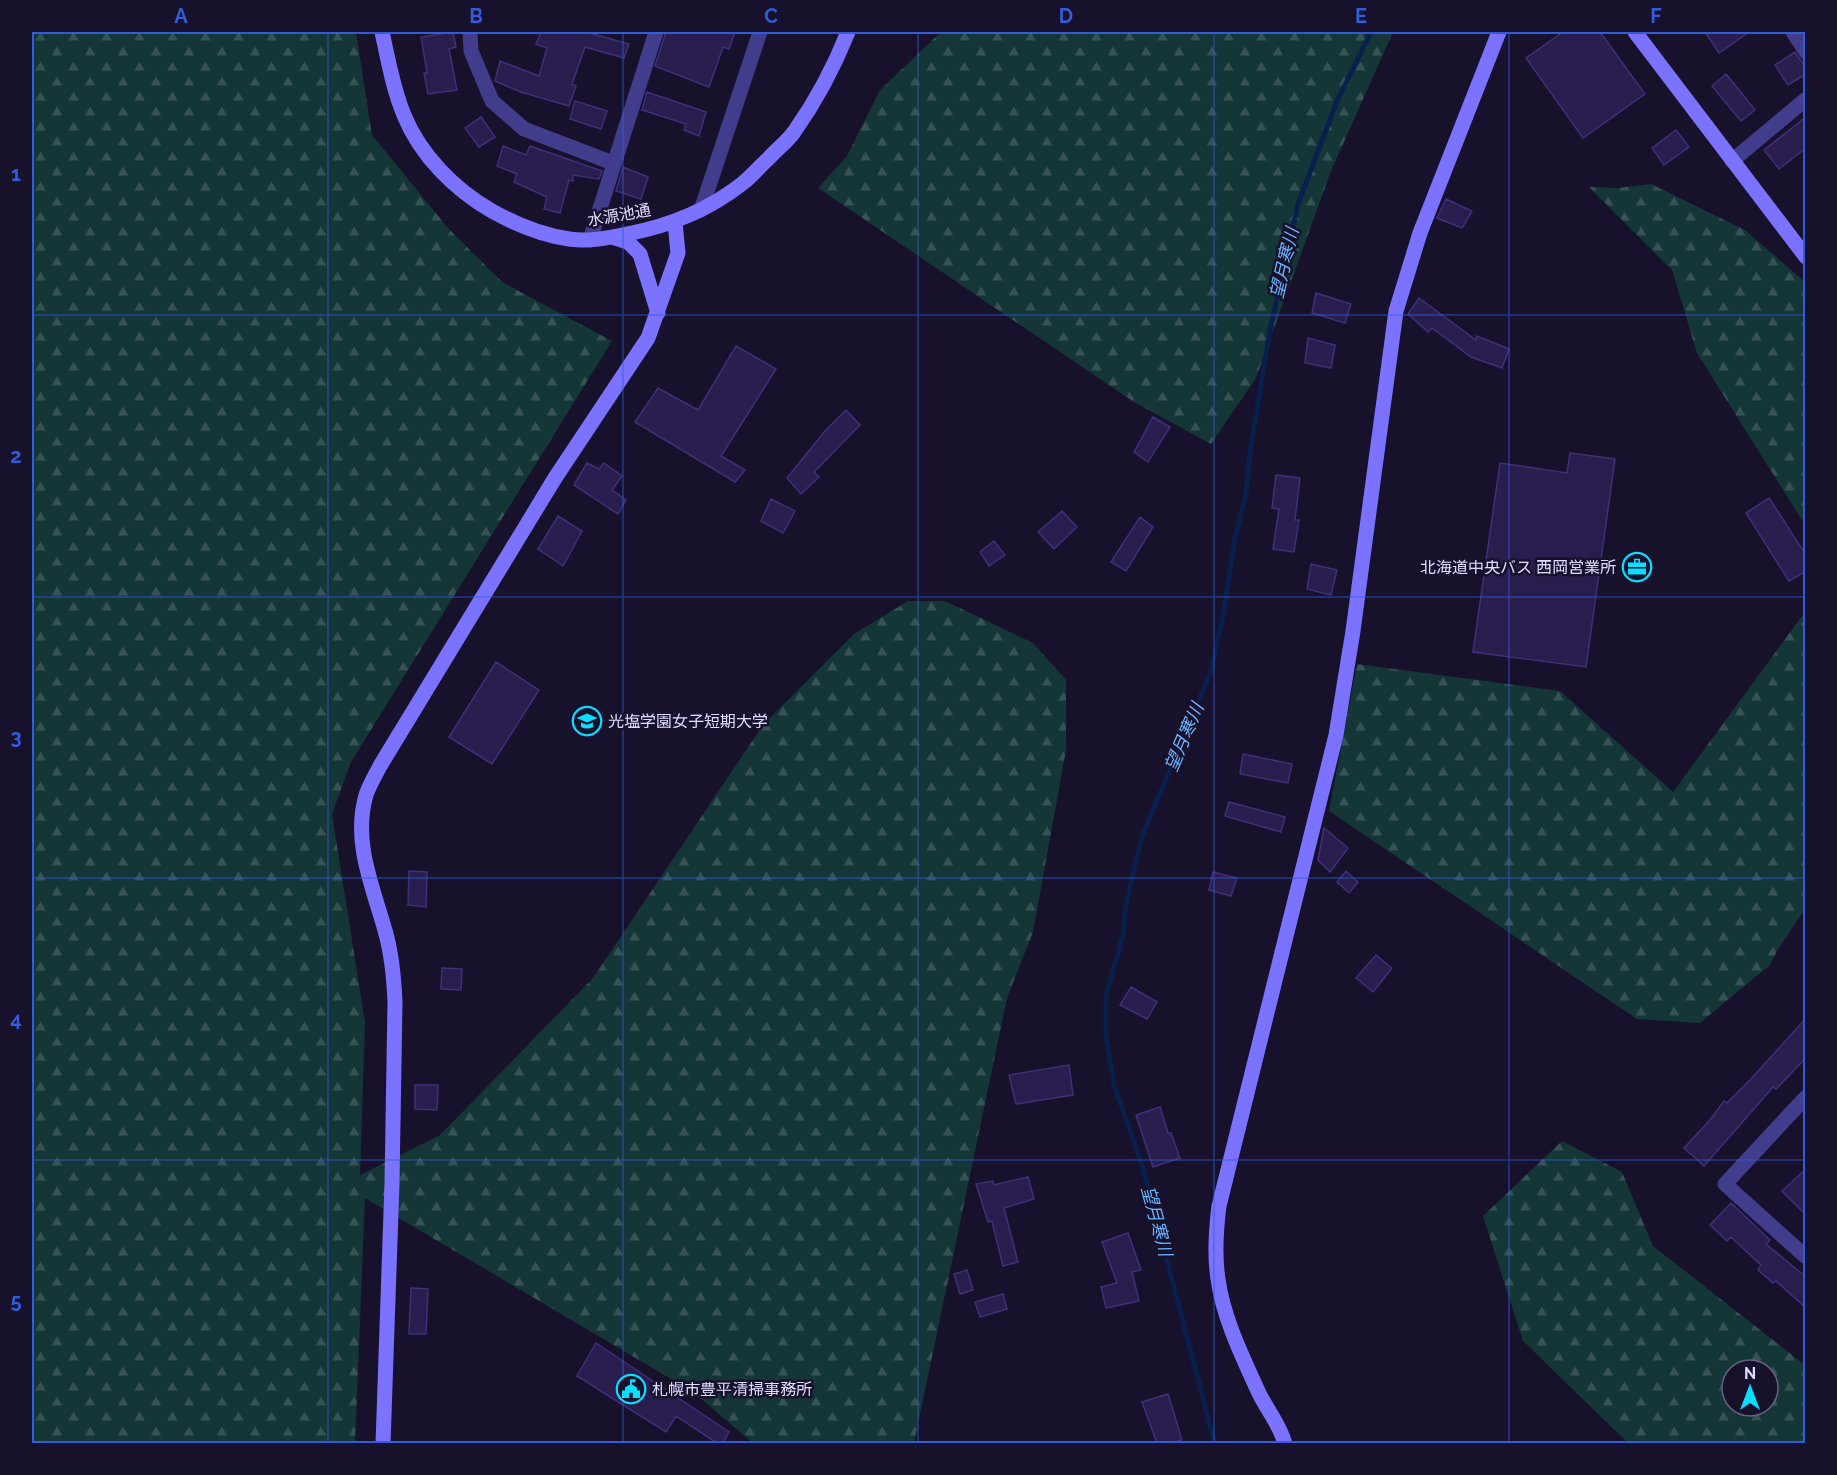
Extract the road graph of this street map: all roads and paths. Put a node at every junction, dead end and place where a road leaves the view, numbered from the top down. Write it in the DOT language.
graph roads {
  1 [pos="382,32"];
  2 [pos="470,32"];
  3 [pos="654,32"];
  4 [pos="760,32"];
  5 [pos="848,32"];
  6 [pos="1498,32"];
  7 [pos="1635,32"];
  8 [pos="1793,32"];
  9 [pos="1806,52"];
  10 [pos="1806,99"];
  11 [pos="1732,161"];
  12 [pos="613,163"];
  13 [pos="701,210"];
  14 [pos="675,222"];
  15 [pos="612,237"];
  16 [pos="590,240"];
  17 [pos="1806,257"];
  18 [pos="658,313"];
  19 [pos="1804,1101"];
  20 [pos="1806,1257"];
  21 [pos="383,1443"];
  22 [pos="1285,1443"];
  1 -- 16 [label="street, 水源池通"];
  2 -- 12 [label="street"];
  3 -- 12 [label="street"];
  4 -- 13 [label="street"];
  5 -- 13 [label="street, 水源池通"];
  6 -- 22 [label="street"];
  7 -- 11 [label="street"];
  8 -- 9 [label="street"];
  10 -- 11 [label="street"];
  11 -- 17 [label="street"];
  12 -- 16 [label="street"];
  13 -- 14 [label="street, 水源池通"];
  14 -- 15 [label="street, 水源池通"];
  14 -- 18 [label="street"];
  15 -- 16 [label="street, 水源池通"];
  15 -- 18 [label="street"];
  18 -- 21 [label="street"];
  19 -- 20 [label="street"];
}
